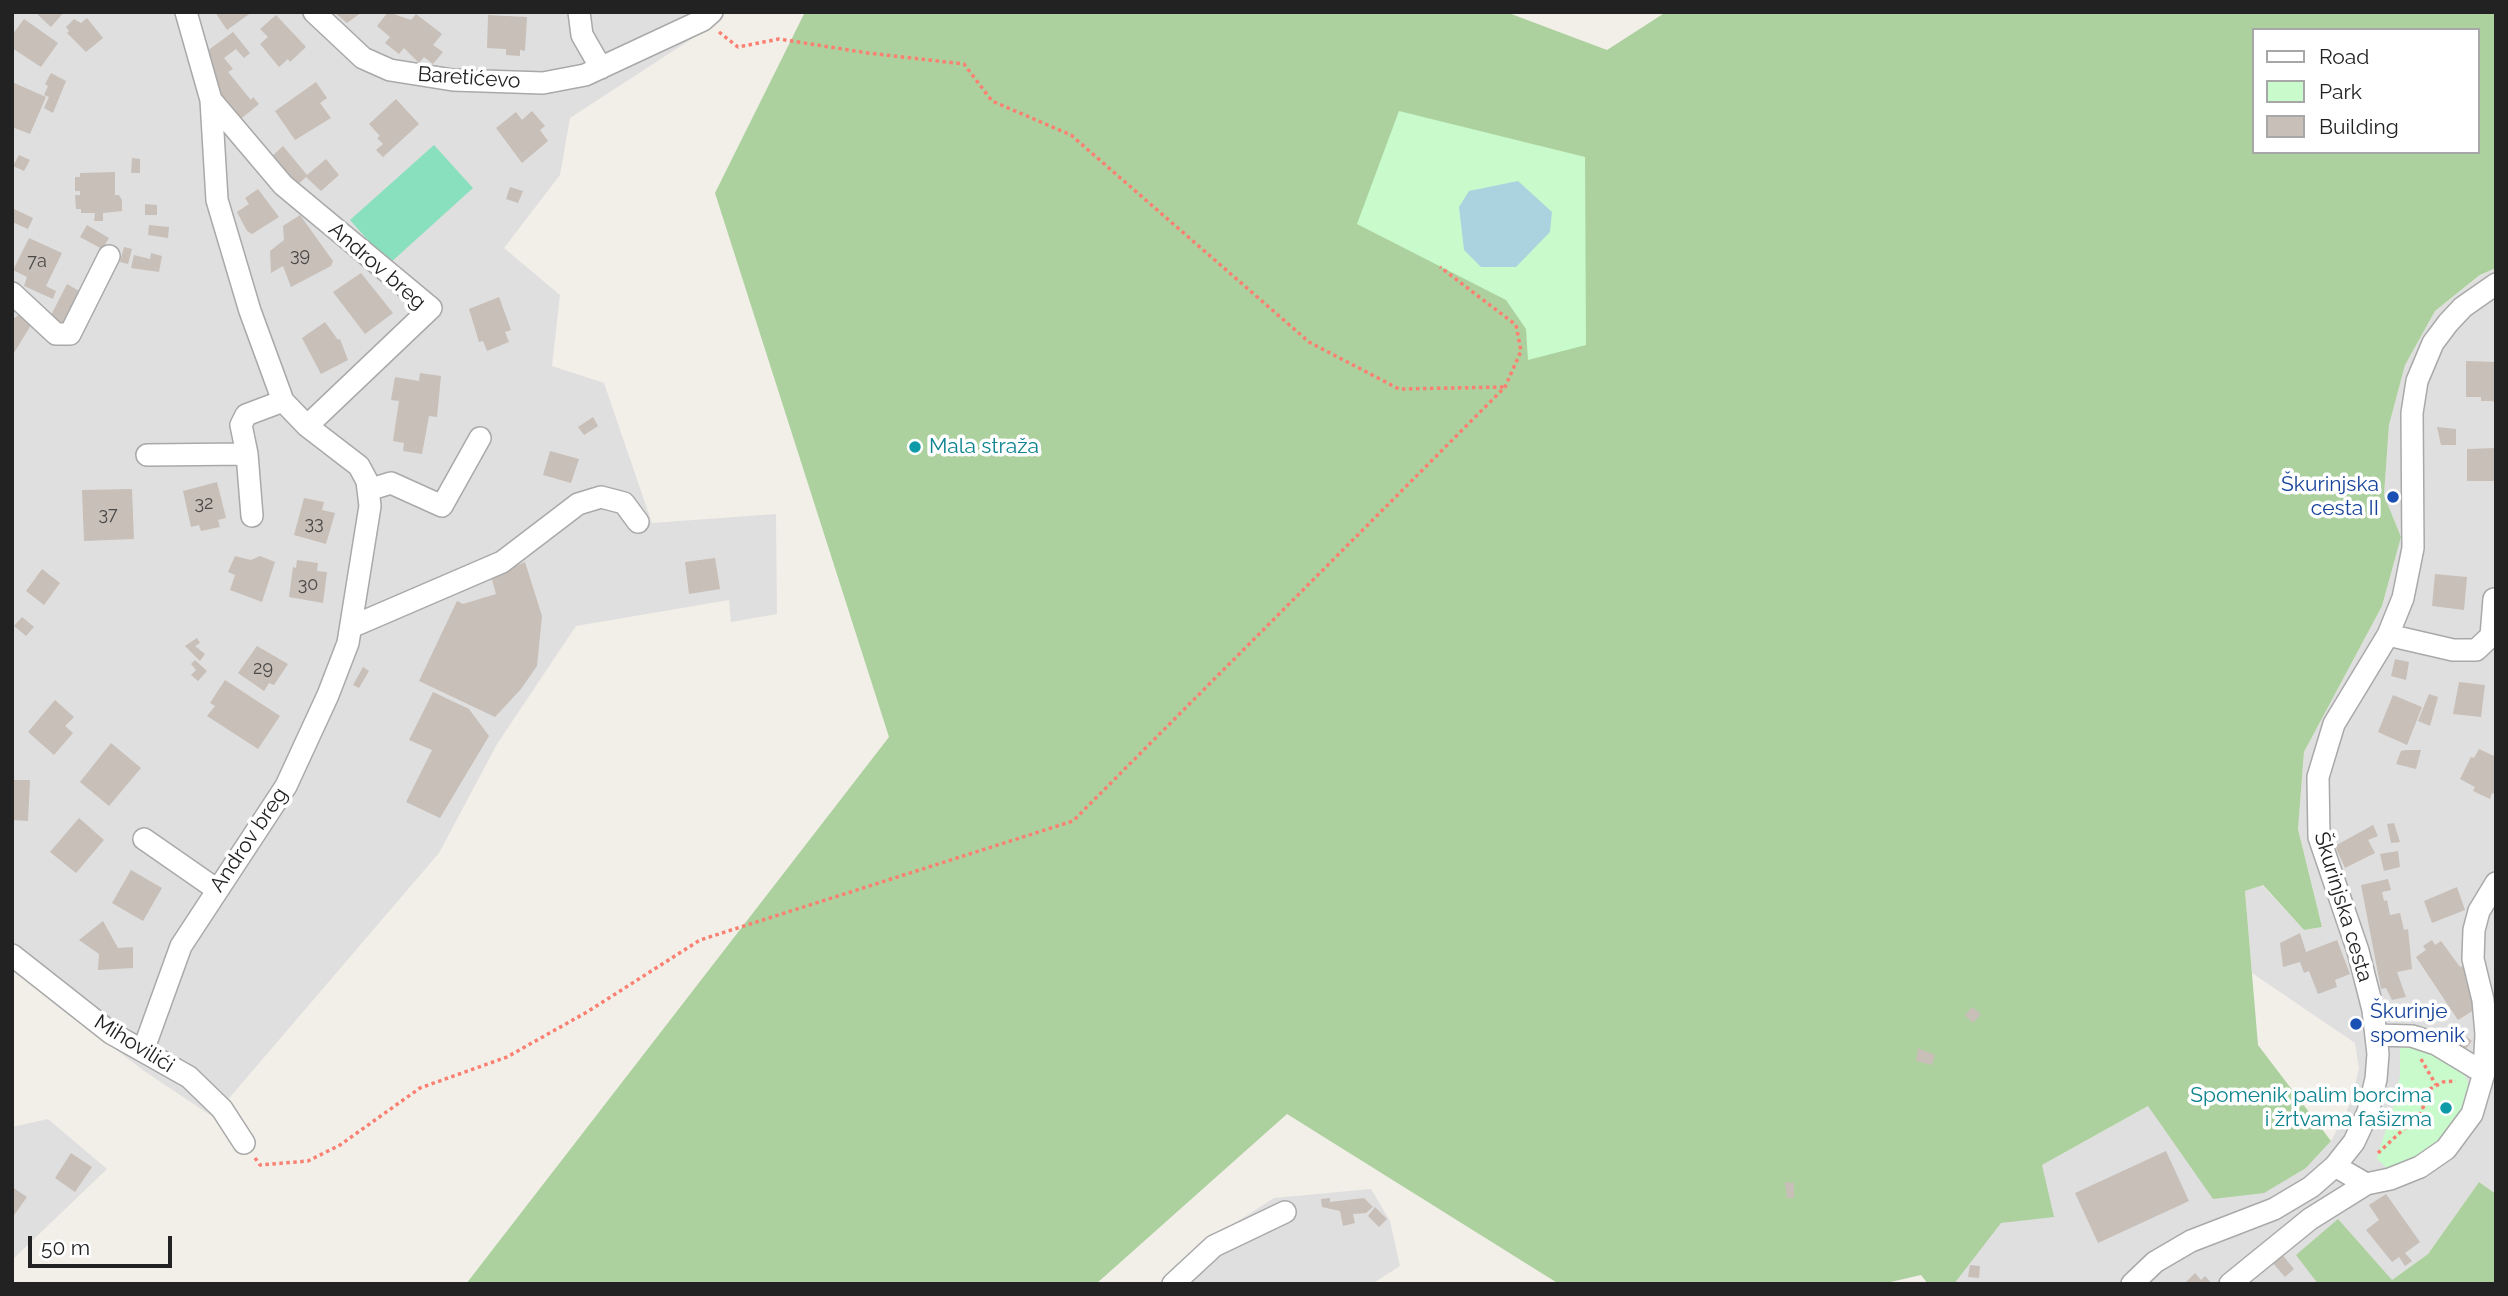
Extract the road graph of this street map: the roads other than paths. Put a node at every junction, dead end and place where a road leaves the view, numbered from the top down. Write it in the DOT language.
graph roads {
  1 [pos="186,12"];
  2 [pos="314,12"];
  3 [pos="579,12"];
  4 [pos="708,16"];
  5 [pos="601,68"];
  6 [pos="211,100"];
  7 [pos="109,256"];
  8 [pos="2496,285"];
  9 [pos="12,293"];
  10 [pos="283,401"];
  11 [pos="307,426"];
  12 [pos="480,438"];
  13 [pos="247,454"];
  14 [pos="146,455"];
  15 [pos="368,491"];
  16 [pos="251,516"];
  17 [pos="638,522"];
  18 [pos="2494,599"];
  19 [pos="351,627"];
  20 [pos="2388,635"];
  21 [pos="144,839"];
  22 [pos="2496,883"];
  23 [pos="216,889"];
  24 [pos="12,955"];
  25 [pos="2377,1035"];
  26 [pos="143,1051"];
  27 [pos="2484,1073"];
  28 [pos="244,1143"];
  29 [pos="2335,1166"];
  30 [pos="2366,1184"];
  31 [pos="1285,1212"];
  32 [pos="1173,1284"];
  33 [pos="2132,1284"];
  34 [pos="2230,1284"];
  1 -- 6 [label="street, Androv breg"];
  2 -- 5 [label="street, Baretićevo"];
  3 -- 5 [label="street"];
  4 -- 5 [label="street, Baretićevo"];
  6 -- 10 [label="street, Androv breg"];
  6 -- 11 [label="street, Androv breg"];
  7 -- 9 [label="street"];
  8 -- 20 [label="street, Škurinjska cesta"];
  10 -- 11 [label="street, Androv breg"];
  10 -- 13 [label="street"];
  11 -- 15 [label="street, Androv breg"];
  12 -- 15 [label="street"];
  13 -- 14 [label="street"];
  13 -- 16 [label="street"];
  15 -- 19 [label="street, Androv breg"];
  17 -- 19 [label="street"];
  18 -- 20 [label="street"];
  19 -- 23 [label="street, Androv breg"];
  20 -- 25 [label="street, Škurinjska cesta"];
  21 -- 23 [label="street"];
  22 -- 27 [label="street"];
  23 -- 26 [label="street, Androv breg"];
  24 -- 26 [label="street, Mihovilići"];
  25 -- 27 [label="street"];
  25 -- 29 [label="street, Škurinjska cesta"];
  26 -- 28 [label="street, Mihovilići"];
  27 -- 30 [label="street"];
  29 -- 30 [label="street"];
  29 -- 33 [label="street, Škurinjska cesta"];
  30 -- 34 [label="street"];
  31 -- 32 [label="street"];
}
